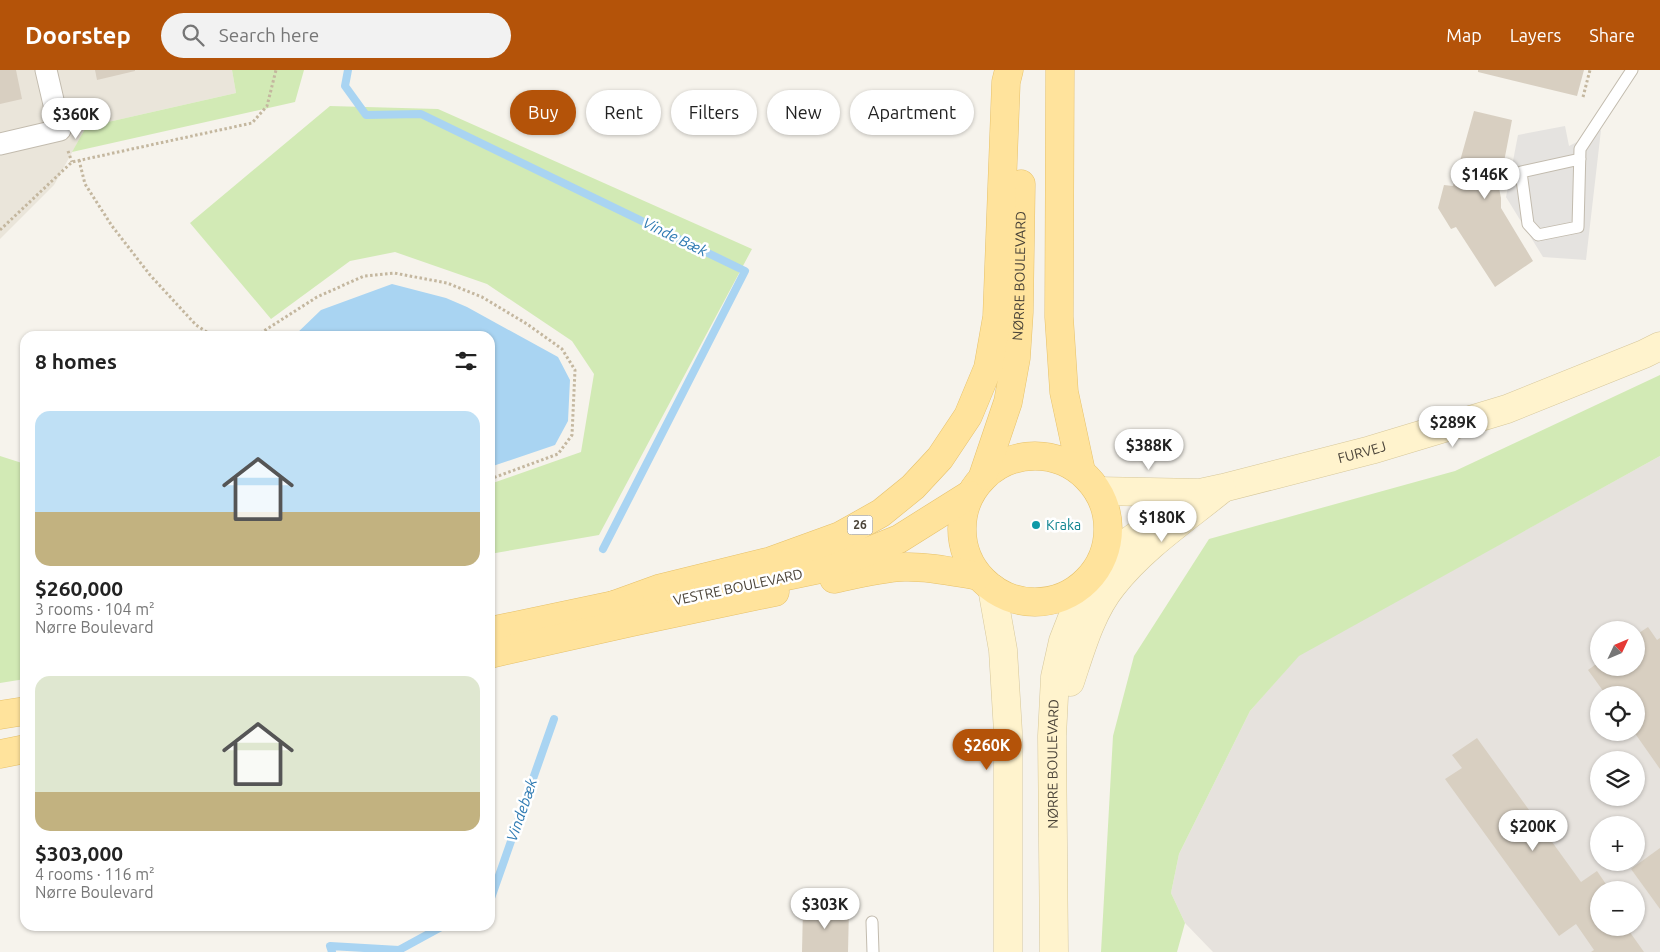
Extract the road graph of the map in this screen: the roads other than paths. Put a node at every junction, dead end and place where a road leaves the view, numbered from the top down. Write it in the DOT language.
graph roads {
  1 [pos="46,70"];
  2 [pos="1009,70"];
  3 [pos="1022,70"];
  4 [pos="1060,70"];
  5 [pos="1632,70"];
  6 [pos="0,144"];
  7 [pos="1580,159"];
  8 [pos="1660,346"];
  9 [pos="1081,471"];
  10 [pos="976,485"];
  11 [pos="1098,491"];
  12 [pos="1211,491"];
  13 [pos="1102,560"];
  14 [pos="985,582"];
  15 [pos="1086,582"];
  16 [pos="614,605"];
  17 [pos="495,630"];
  18 [pos="495,653"];
  19 [pos="20,712"];
  20 [pos="0,715"];
  21 [pos="1052,736"];
  22 [pos="20,750"];
  23 [pos="0,754"];
  24 [pos="872,922"];
  25 [pos="873,952"];
  26 [pos="1008,952"];
  27 [pos="1054,952"];
  1 -- 6 [label="street"];
  2 -- 16 [label="main road, 26"];
  3 -- 10 [label="main road, NØRRE BOULEVARD"];
  4 -- 9 [label="main road, 26"];
  5 -- 7 [label="lane"];
  7 -- 7 [label="lane"];
  8 -- 12 [label="main road, FURVEJ"];
  9 -- 10 [label="main road, 26"];
  9 -- 11 [label="main road, 26"];
  10 -- 14 [label="main road"];
  10 -- 16 [label="main road, VESTRE BOULEVARD / 26"];
  11 -- 12 [label="main road, FURVEJ"];
  11 -- 13 [label="main road, 26"];
  12 -- 13 [label="main road, FURVEJ"];
  12 -- 21 [label="main road"];
  13 -- 15 [label="main road, 26"];
  14 -- 15 [label="main road, 26"];
  14 -- 18 [label="main road, VESTRE BOULEVARD / 26"];
  14 -- 26 [label="main road"];
  15 -- 21 [label="main road, NØRRE BOULEVARD"];
  16 -- 17 [label="main road, VESTRE BOULEVARD / 26"];
  19 -- 20 [label="main road"];
  21 -- 27 [label="main road, NØRRE BOULEVARD"];
  22 -- 23 [label="main road"];
  24 -- 25 [label="lane"];
}
